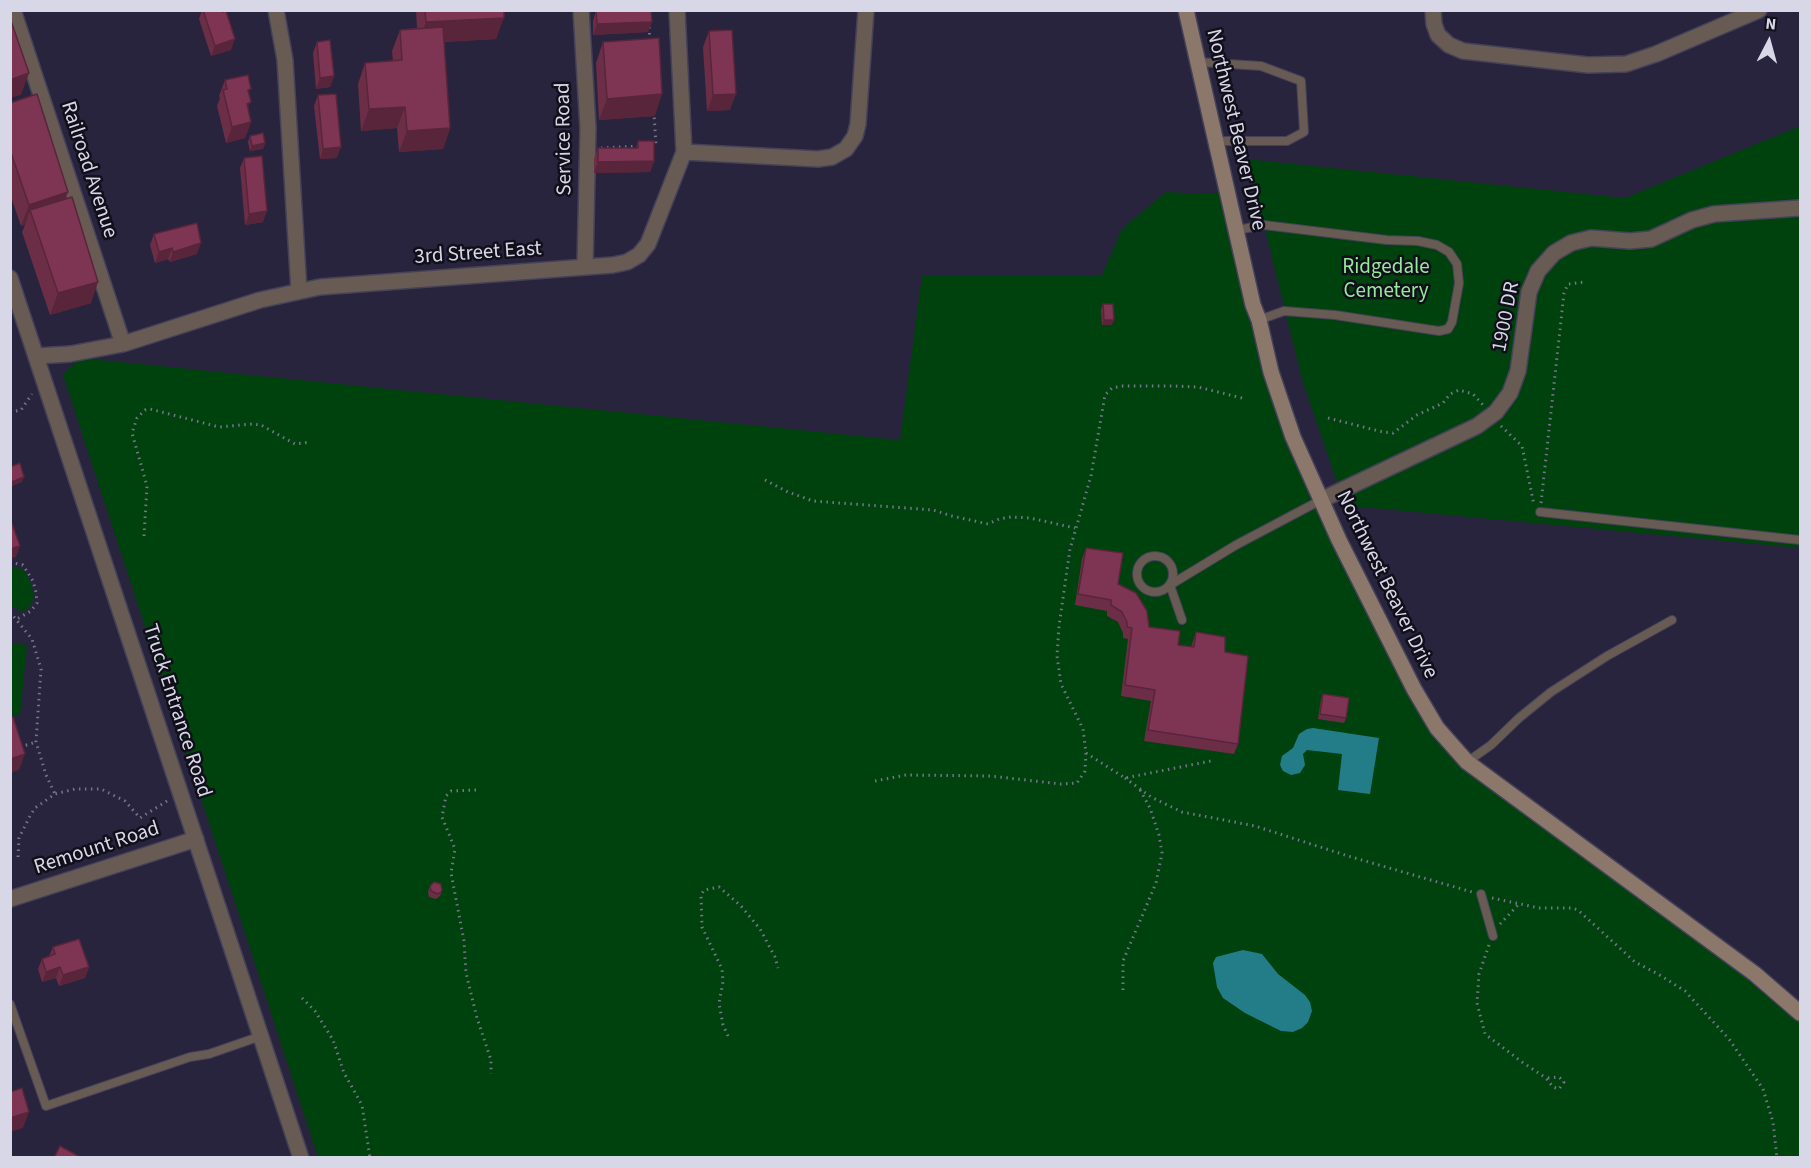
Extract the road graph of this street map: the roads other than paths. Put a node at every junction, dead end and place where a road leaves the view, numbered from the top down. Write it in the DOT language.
graph roads {
  1 [pos="13,10"];
  2 [pos="276,10"];
  3 [pos="581,10"];
  4 [pos="677,10"];
  5 [pos="866,10"];
  6 [pos="1186,10"];
  7 [pos="1433,10"];
  8 [pos="1759,10"];
  9 [pos="1198,62"];
  10 [pos="1216,141"];
  11 [pos="684,152"];
  12 [pos="1800,208"];
  13 [pos="1237,230"];
  14 [pos="585,267"];
  15 [pos="10,278"];
  16 [pos="299,291"];
  17 [pos="1259,320"];
  18 [pos="123,344"];
  19 [pos="36,356"];
  20 [pos="1320,500"];
  21 [pos="1540,512"];
  22 [pos="1800,540"];
  23 [pos="1170,585"];
  24 [pos="1182,620"];
  25 [pos="1672,620"];
  26 [pos="1467,762"];
  27 [pos="196,839"];
  28 [pos="1481,894"];
  29 [pos="10,899"];
  30 [pos="1493,936"];
  31 [pos="10,1004"];
  32 [pos="1800,1013"];
  33 [pos="261,1036"];
  34 [pos="301,1158"];
  1 -- 18 [label="street, Railroad Avenue"];
  2 -- 16 [label="street"];
  3 -- 14 [label="street, Service Road"];
  4 -- 11 [label="street"];
  5 -- 11 [label="street"];
  6 -- 9 [label="main road, Northwest Beaver Drive"];
  7 -- 8 [label="street"];
  9 -- 10 [label="main road, Northwest Beaver Drive"];
  9 -- 10 [label="lane"];
  10 -- 13 [label="main road, Northwest Beaver Drive"];
  11 -- 14 [label="street, 3rd Street East"];
  12 -- 20 [label="street, 1900 DR"];
  13 -- 17 [label="main road, Northwest Beaver Drive"];
  13 -- 17 [label="lane"];
  14 -- 16 [label="street, 3rd Street East"];
  15 -- 19 [label="street, Truck Entrance Road"];
  16 -- 18 [label="street, 3rd Street East"];
  17 -- 20 [label="main road, Northwest Beaver Drive"];
  18 -- 19 [label="street, 3rd Street East"];
  19 -- 27 [label="street, Truck Entrance Road"];
  20 -- 23 [label="lane"];
  20 -- 26 [label="main road, Northwest Beaver Drive"];
  21 -- 22 [label="lane"];
  23 -- 23 [label="lane"];
  23 -- 24 [label="lane"];
  25 -- 26 [label="lane"];
  26 -- 32 [label="main road, Northwest Beaver Drive"];
  27 -- 29 [label="street, Remount Road"];
  27 -- 33 [label="street, Truck Entrance Road"];
  28 -- 30 [label="lane"];
  31 -- 33 [label="lane"];
  33 -- 34 [label="street, Truck Entrance Road"];
}
